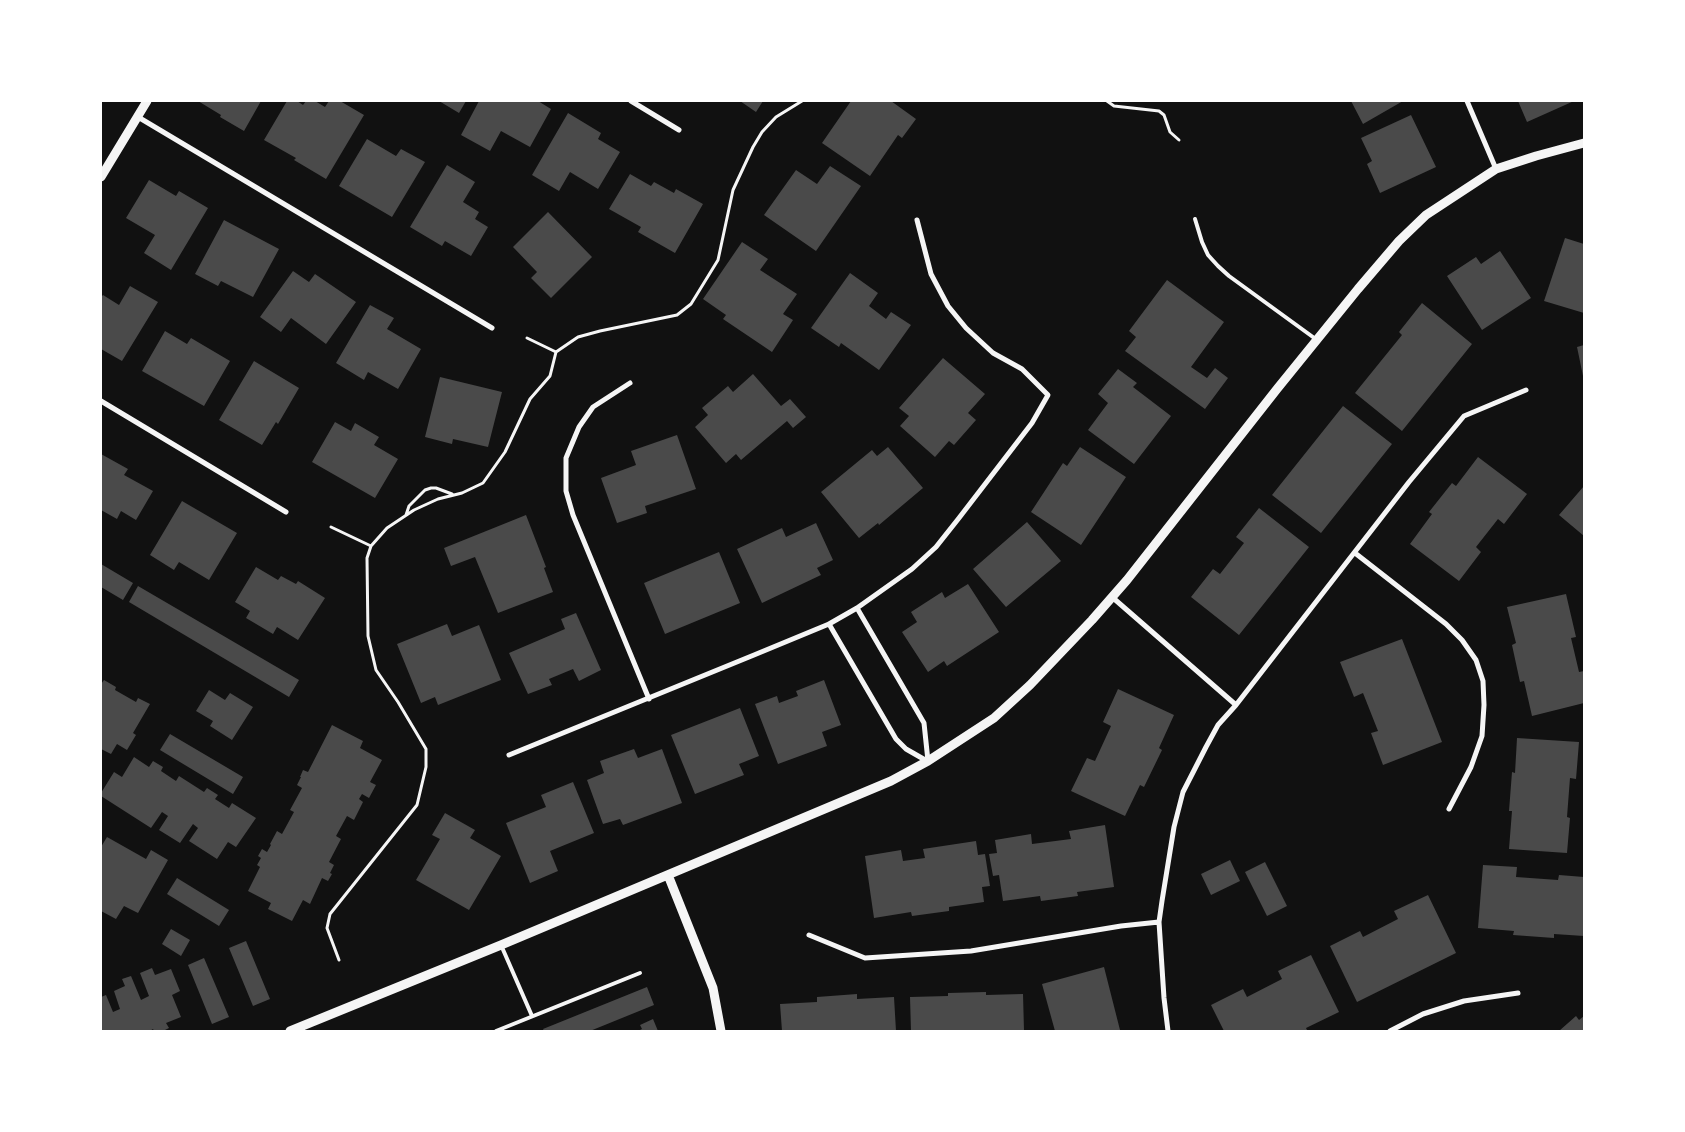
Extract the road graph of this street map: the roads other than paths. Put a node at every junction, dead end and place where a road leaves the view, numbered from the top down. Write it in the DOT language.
graph roads {
  1 [pos="147,101"];
  2 [pos="631,101"];
  3 [pos="1467,101"];
  4 [pos="138,117"];
  5 [pos="679,130"];
  6 [pos="1584,143"];
  7 [pos="1496,169"];
  8 [pos="101,177"];
  9 [pos="1195,219"];
  10 [pos="917,220"];
  11 [pos="492,328"];
  12 [pos="1317,340"];
  13 [pos="630,383"];
  14 [pos="1526,390"];
  15 [pos="101,401"];
  16 [pos="286,512"];
  17 [pos="1355,553"];
  18 [pos="1112,597"];
  19 [pos="856,608"];
  20 [pos="829,624"];
  21 [pos="649,699"];
  22 [pos="1236,705"];
  23 [pos="509,755"];
  24 [pos="928,761"];
  25 [pos="1450,809"];
  26 [pos="668,875"];
  27 [pos="1159,922"];
  28 [pos="809,935"];
  29 [pos="501,945"];
  30 [pos="640,973"];
  31 [pos="1518,993"];
  32 [pos="532,1016"];
  33 [pos="290,1031"];
  34 [pos="496,1031"];
  35 [pos="721,1031"];
  36 [pos="1168,1031"];
  37 [pos="1390,1031"];
  1 -- 4 [label="street"];
  2 -- 5 [label="street"];
  3 -- 7 [label="street"];
  4 -- 8 [label="street"];
  4 -- 11 [label="street"];
  6 -- 7 [label="street"];
  7 -- 12 [label="street"];
  9 -- 12 [label="lane"];
  10 -- 19 [label="street"];
  12 -- 18 [label="street"];
  13 -- 21 [label="street"];
  14 -- 17 [label="street"];
  15 -- 16 [label="street"];
  17 -- 22 [label="street"];
  17 -- 25 [label="street"];
  18 -- 22 [label="street"];
  18 -- 24 [label="street"];
  19 -- 20 [label="street"];
  19 -- 24 [label="street"];
  20 -- 21 [label="street"];
  20 -- 24 [label="street"];
  21 -- 23 [label="street"];
  22 -- 27 [label="street"];
  24 -- 26 [label="street"];
  26 -- 29 [label="street"];
  26 -- 35 [label="street"];
  27 -- 28 [label="street"];
  27 -- 36 [label="street"];
  29 -- 32 [label="lane"];
  29 -- 33 [label="street"];
  30 -- 32 [label="lane"];
  31 -- 37 [label="street"];
  32 -- 34 [label="lane"];
}
